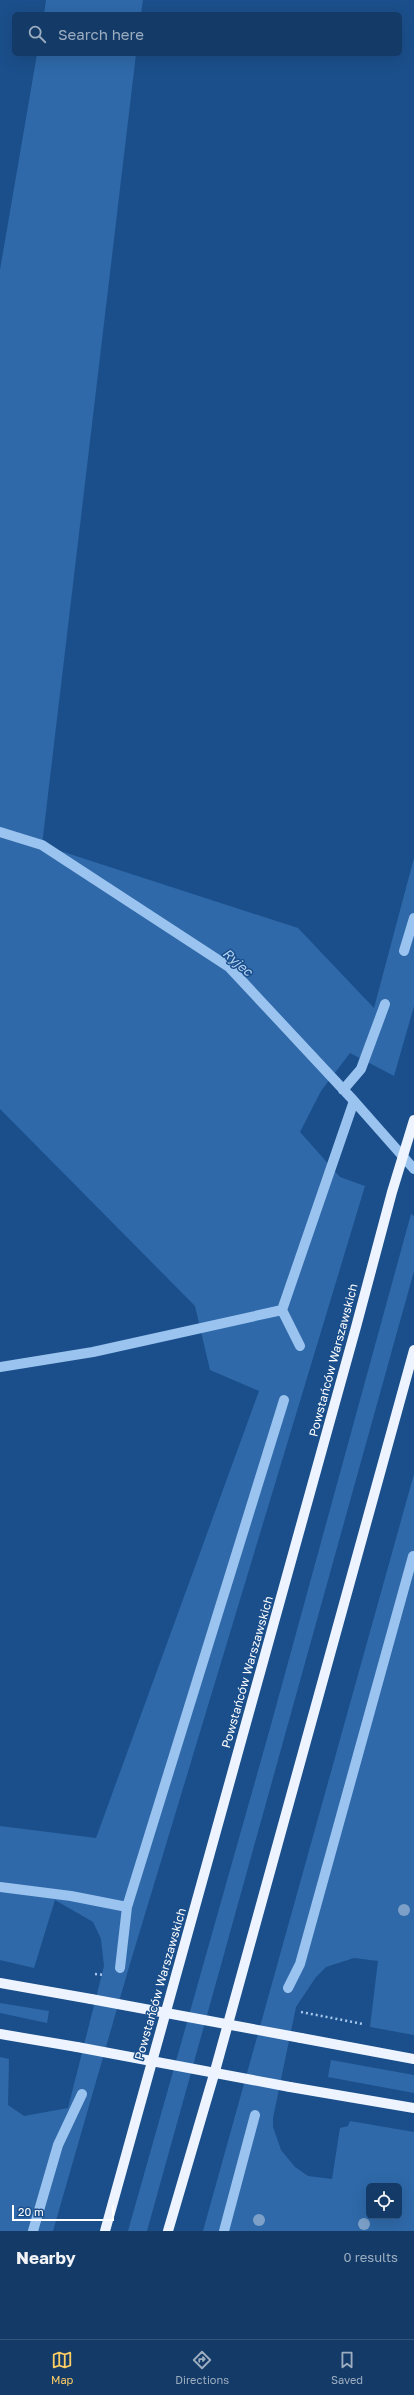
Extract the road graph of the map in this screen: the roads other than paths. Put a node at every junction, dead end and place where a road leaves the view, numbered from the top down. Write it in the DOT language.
graph roads {
  1 [pos="413,1122"];
  2 [pos="414,1350"];
  3 [pos="0,1983"];
  4 [pos="0,2034"];
  5 [pos="414,2059"];
  6 [pos="414,2108"];
  7 [pos="105,2231"];
  8 [pos="168,2231"];
  1 -- 7 [label="main road, Powstańców Warszawskich"];
  2 -- 8 [label="main road"];
  3 -- 5 [label="main road, bridge"];
  4 -- 6 [label="main road, bridge"];
}
